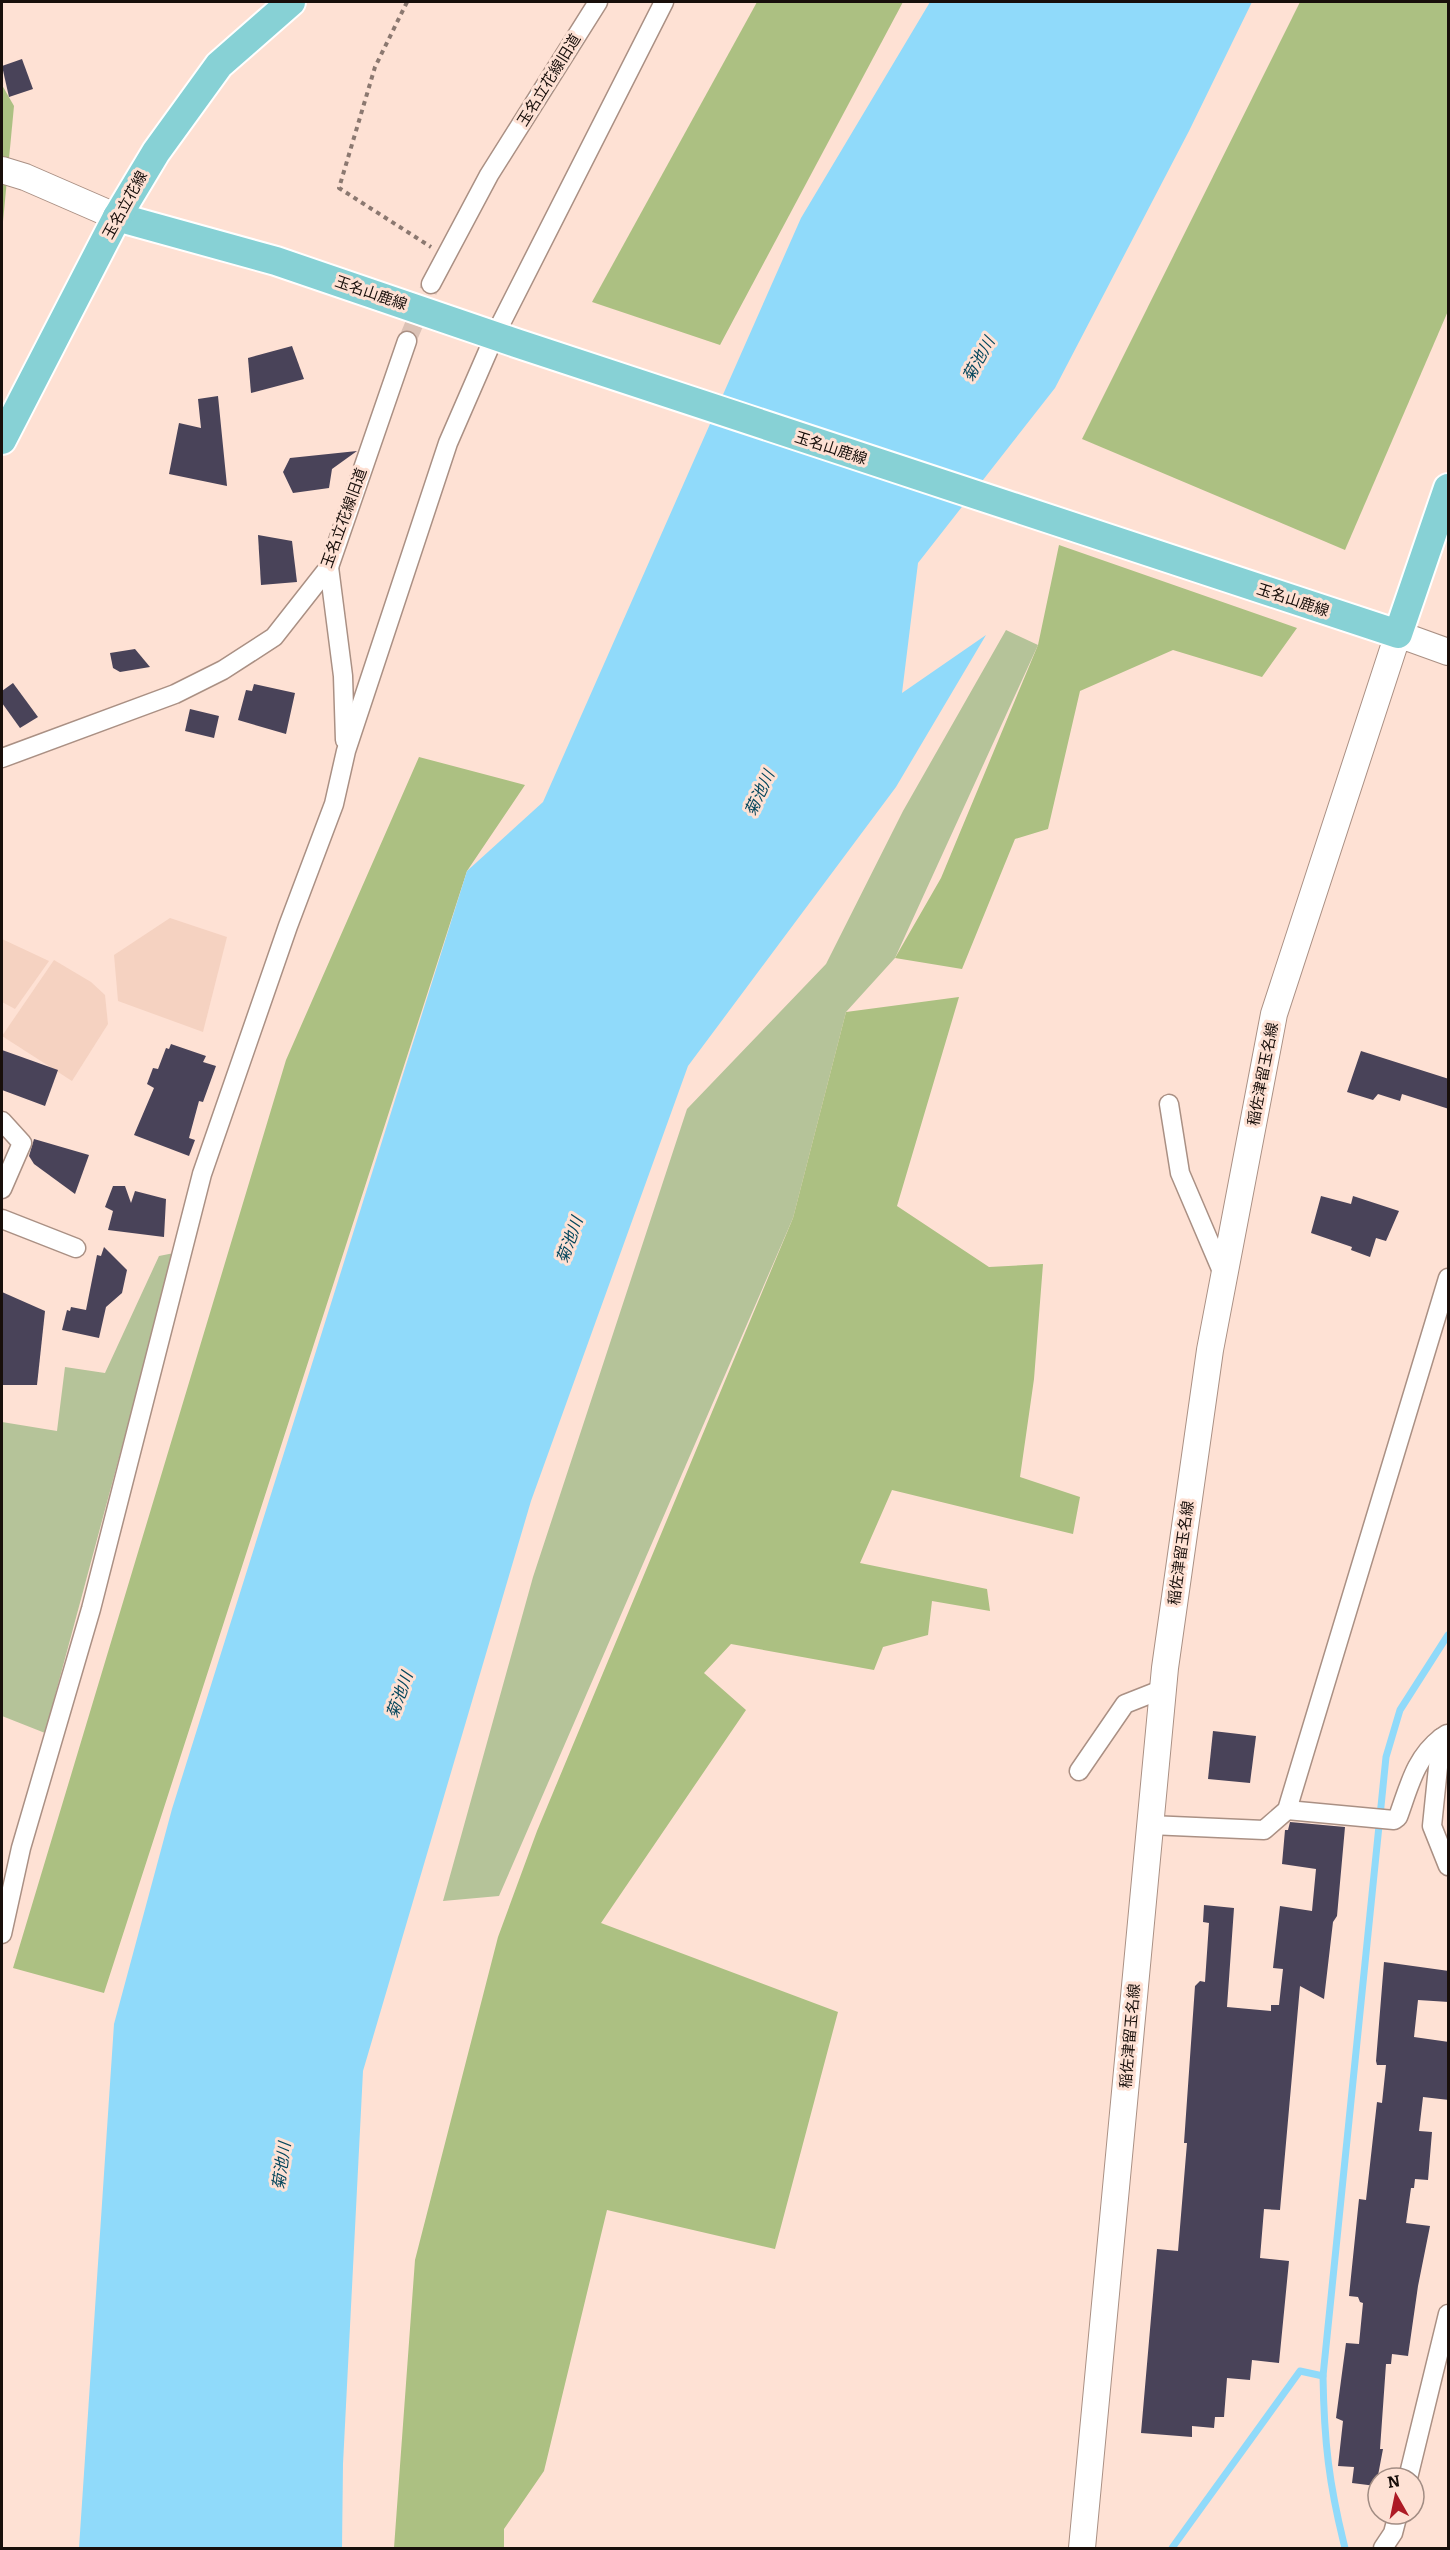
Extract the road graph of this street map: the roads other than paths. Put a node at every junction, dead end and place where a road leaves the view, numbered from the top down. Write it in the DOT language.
graph roads {
  1 [pos="291,2"];
  2 [pos="598,2"];
  3 [pos="664,2"];
  4 [pos="2,170"];
  5 [pos="117,216"];
  6 [pos="431,285"];
  7 [pos="505,339"];
  8 [pos="407,341"];
  9 [pos="2,440"];
  10 [pos="1449,489"];
  11 [pos="329,567"];
  12 [pos="1398,634"];
  13 [pos="1449,652"];
  14 [pos="346,751"];
  15 [pos="2,758"];
  16 [pos="1169,1104"];
  17 [pos="2,1121"];
  18 [pos="2,1189"];
  19 [pos="2,1219"];
  20 [pos="76,1248"];
  21 [pos="1224,1276"];
  22 [pos="1449,1278"];
  23 [pos="1163,1689"];
  24 [pos="1445,1736"];
  25 [pos="1079,1771"];
  26 [pos="1287,1810"];
  27 [pos="1150,1825"];
  28 [pos="1449,1866"];
  29 [pos="2,1934"];
  30 [pos="1449,2314"];
  31 [pos="1411,2466"];
  32 [pos="1395,2526"];
  33 [pos="1082,2548"];
  34 [pos="1383,2548"];
  1 -- 5 [label="main road, 玉名立花線"];
  2 -- 6 [label="street, 玉名立花線旧道"];
  3 -- 7 [label="street"];
  4 -- 5 [label="main road"];
  5 -- 7 [label="main road, 玉名山鹿線"];
  5 -- 9 [label="main road, 玉名立花線"];
  7 -- 12 [label="main road, 玉名山鹿線"];
  7 -- 14 [label="street"];
  8 -- 11 [label="street, 玉名立花線旧道"];
  10 -- 12 [label="main road"];
  11 -- 14 [label="street"];
  11 -- 15 [label="street, 玉名立花線旧道"];
  12 -- 13 [label="main road"];
  12 -- 21 [label="main road, 稲佐津留玉名線"];
  14 -- 29 [label="street"];
  16 -- 21 [label="street"];
  17 -- 18 [label="street"];
  19 -- 20 [label="street"];
  21 -- 23 [label="main road, 稲佐津留玉名線"];
  22 -- 26 [label="street"];
  23 -- 25 [label="street"];
  23 -- 27 [label="main road, 稲佐津留玉名線"];
  24 -- 26 [label="street"];
  24 -- 28 [label="street"];
  26 -- 27 [label="street"];
  27 -- 33 [label="main road, 稲佐津留玉名線"];
  30 -- 31 [label="street"];
  32 -- 34 [label="street"];
}
